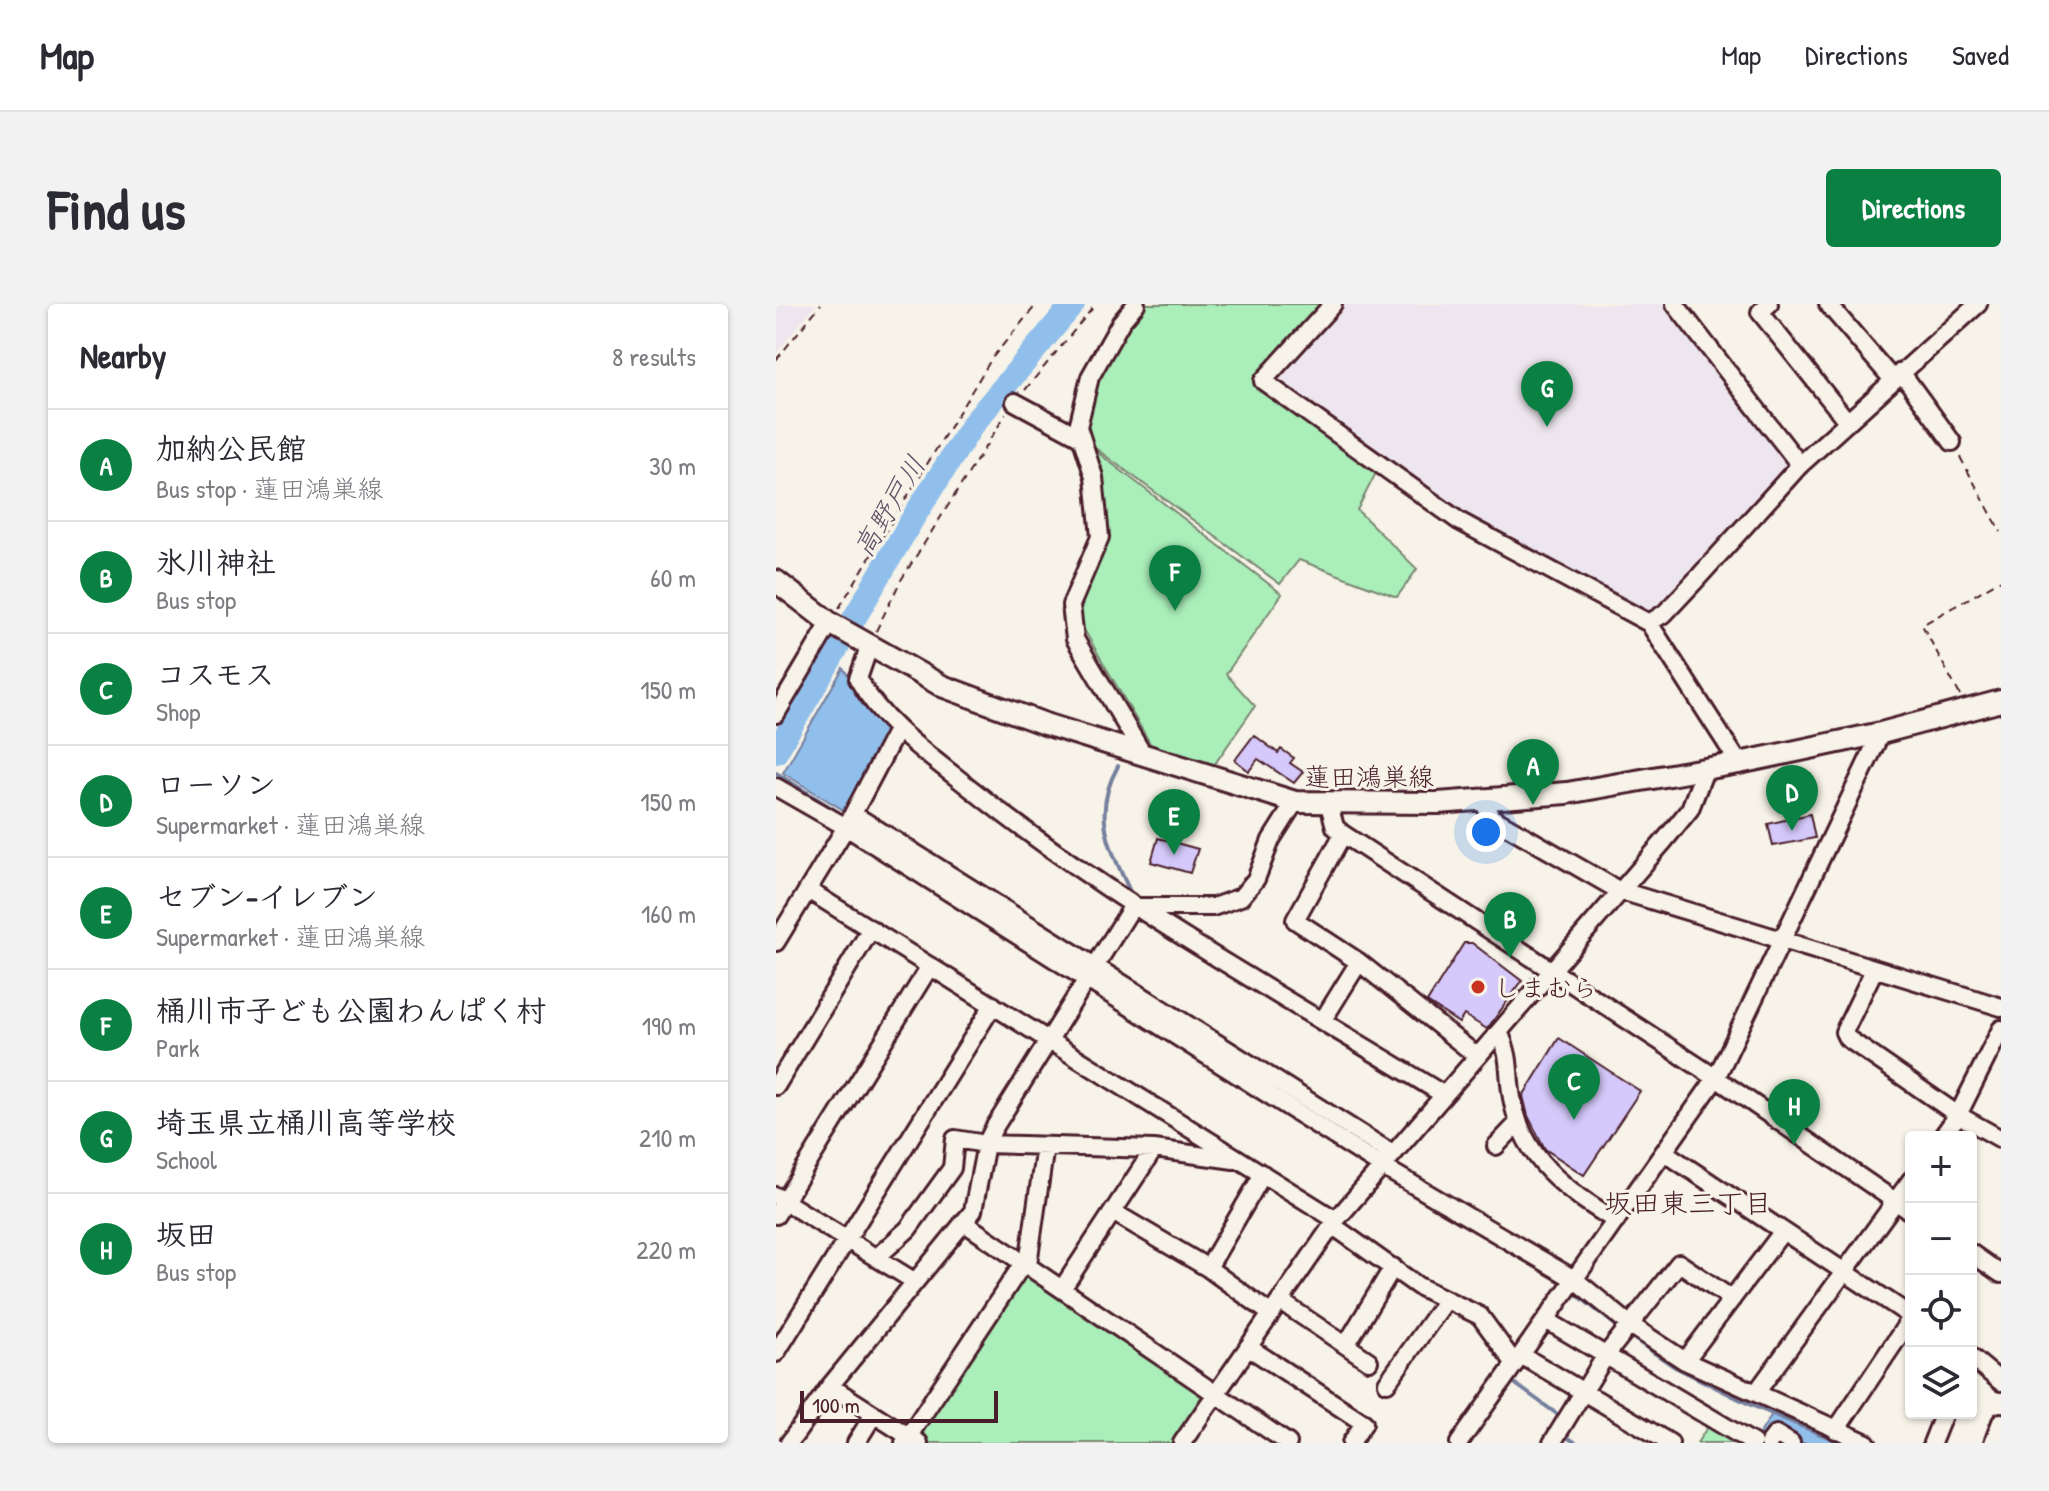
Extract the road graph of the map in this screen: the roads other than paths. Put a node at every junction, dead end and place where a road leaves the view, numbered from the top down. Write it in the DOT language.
graph roads {
  1 [pos="1136,304"];
  2 [pos="1333,304"];
  3 [pos="1675,304"];
  4 [pos="1769,304"];
  5 [pos="1828,304"];
  6 [pos="1978,304"];
  7 [pos="1897,376"];
  8 [pos="1015,402"];
  9 [pos="1847,421"];
  10 [pos="1080,437"];
  11 [pos="1952,442"];
  12 [pos="1800,465"];
  13 [pos="776,581"];
  14 [pos="830,623"];
  15 [pos="1649,623"];
  16 [pos="869,647"];
  17 [pos="782,688"];
  18 [pos="2001,701"];
  19 [pos="776,714"];
  20 [pos="897,730"];
  21 [pos="1881,733"];
  22 [pos="1144,756"];
  23 [pos="1739,763"];
  24 [pos="1705,770"];
  25 [pos="776,787"];
  26 [pos="1482,800"];
  27 [pos="1295,802"];
  28 [pos="1329,804"];
  29 [pos="849,821"];
  30 [pos="1343,834"];
  31 [pos="808,890"];
  32 [pos="1618,890"];
  33 [pos="1132,907"];
  34 [pos="871,929"];
  35 [pos="776,942"];
  36 [pos="1781,942"];
  37 [pos="1359,962"];
  38 [pos="930,966"];
  39 [pos="1874,970"];
  40 [pos="1091,972"];
  41 [pos="1550,972"];
  42 [pos="993,1005"];
  43 [pos="2001,1007"];
  44 [pos="1323,1020"];
  45 [pos="2001,1029"];
  46 [pos="1499,1032"];
  47 [pos="1049,1039"];
  48 [pos="1477,1056"];
  49 [pos="1716,1078"];
  50 [pos="776,1086"];
  51 [pos="1444,1095"];
  52 [pos="1958,1115"];
  53 [pos="1517,1124"];
  54 [pos="1946,1131"];
  55 [pos="2001,1139"];
  56 [pos="986,1144"];
  57 [pos="1045,1146"];
  58 [pos="1496,1146"];
  59 [pos="1154,1149"];
  60 [pos="1664,1152"];
  61 [pos="1388,1160"];
  62 [pos="1239,1161"];
  63 [pos="1263,1174"];
  64 [pos="1905,1189"];
  65 [pos="1896,1202"];
  66 [pos="779,1204"];
  67 [pos="1905,1208"];
  68 [pos="1113,1212"];
  69 [pos="1616,1221"];
  70 [pos="963,1222"];
  71 [pos="1334,1222"];
  72 [pos="1783,1231"];
  73 [pos="847,1239"];
  74 [pos="1977,1257"];
  75 [pos="876,1258"];
  76 [pos="1026,1263"];
  77 [pos="1393,1267"];
  78 [pos="1208,1268"];
  79 [pos="1846,1273"];
  80 [pos="2001,1274"];
  81 [pos="1574,1279"];
  82 [pos="914,1281"];
  83 [pos="1062,1289"];
  84 [pos="1732,1299"];
  85 [pos="1446,1300"];
  86 [pos="1276,1307"];
  87 [pos="1905,1313"];
  88 [pos="1546,1320"];
  89 [pos="1629,1324"];
  90 [pos="1905,1326"];
  91 [pos="1346,1345"];
  92 [pos="1248,1347"];
  93 [pos="776,1353"];
  94 [pos="1606,1355"];
  95 [pos="1518,1360"];
  96 [pos="1369,1361"];
  97 [pos="1685,1361"];
  98 [pos="1977,1362"];
  99 [pos="2001,1382"];
  100 [pos="1387,1383"];
  101 [pos="830,1386"];
  102 [pos="1585,1391"];
  103 [pos="1756,1393"];
  104 [pos="1216,1396"];
  105 [pos="874,1414"];
  106 [pos="1942,1419"];
  107 [pos="2001,1422"];
  108 [pos="1836,1430"];
  109 [pos="910,1441"];
  110 [pos="1556,1442"];
  111 [pos="789,1443"];
  112 [pos="856,1443"];
  113 [pos="1182,1443"];
  114 [pos="1288,1443"];
  115 [pos="1351,1443"];
  116 [pos="1459,1443"];
  117 [pos="1670,1443"];
  118 [pos="1753,1443"];
  119 [pos="1769,1443"];
  120 [pos="1791,1443"];
  121 [pos="1867,1443"];
  122 [pos="1932,1443"];
  123 [pos="1993,1443"];
  1 -- 10 [label="street"];
  2 -- 15 [label="street"];
  3 -- 12 [label="street"];
  4 -- 9 [label="street"];
  5 -- 7 [label="street"];
  6 -- 7 [label="street"];
  7 -- 9 [label="street"];
  7 -- 11 [label="street"];
  8 -- 10 [label="street"];
  9 -- 12 [label="street"];
  10 -- 22 [label="street"];
  12 -- 15 [label="street"];
  13 -- 14 [label="main road, 蓮田鴻巣線"];
  14 -- 16 [label="main road, 蓮田鴻巣線"];
  14 -- 17 [label="street"];
  15 -- 23 [label="street"];
  16 -- 20 [label="street"];
  16 -- 22 [label="main road, 蓮田鴻巣線"];
  17 -- 19 [label="street"];
  18 -- 21 [label="main road, 蓮田鴻巣線"];
  20 -- 29 [label="street"];
  20 -- 33 [label="street"];
  21 -- 23 [label="main road, 蓮田鴻巣線"];
  21 -- 36 [label="street"];
  22 -- 27 [label="main road, 蓮田鴻巣線"];
  23 -- 24 [label="main road, 蓮田鴻巣線"];
  24 -- 26 [label="main road, 蓮田鴻巣線"];
  24 -- 32 [label="street"];
  25 -- 29 [label="street"];
  26 -- 28 [label="main road, 蓮田鴻巣線"];
  26 -- 32 [label="street"];
  27 -- 28 [label="main road, 蓮田鴻巣線"];
  27 -- 33 [label="street"];
  28 -- 30 [label="street"];
  29 -- 31 [label="street"];
  29 -- 40 [label="street"];
  30 -- 37 [label="street"];
  30 -- 41 [label="street"];
  31 -- 34 [label="street"];
  31 -- 35 [label="street"];
  32 -- 36 [label="street"];
  32 -- 41 [label="street"];
  33 -- 40 [label="street"];
  33 -- 44 [label="street"];
  34 -- 38 [label="street"];
  34 -- 50 [label="street"];
  36 -- 39 [label="street"];
  36 -- 49 [label="street"];
  37 -- 44 [label="street"];
  37 -- 48 [label="street"];
  38 -- 42 [label="street"];
  38 -- 66 [label="street"];
  39 -- 43 [label="street"];
  39 -- 52 [label="street"];
  40 -- 47 [label="street"];
  40 -- 61 [label="street"];
  41 -- 46 [label="street"];
  41 -- 49 [label="street"];
  42 -- 47 [label="street"];
  42 -- 73 [label="street"];
  44 -- 51 [label="street"];
  45 -- 52 [label="street"];
  46 -- 48 [label="street"];
  46 -- 53 [label="street"];
  47 -- 56 [label="street"];
  47 -- 62 [label="street"];
  48 -- 51 [label="street"];
  49 -- 60 [label="street"];
  49 -- 65 [label="street"];
  51 -- 61 [label="street"];
  52 -- 54 [label="street"];
  52 -- 55 [label="street"];
  53 -- 58 [label="street"];
  53 -- 69 [label="street"];
  56 -- 57 [label="street"];
  56 -- 70 [label="street"];
  56 -- 75 [label="street"];
  57 -- 59 [label="street"];
  57 -- 76 [label="street"];
  59 -- 62 [label="street"];
  59 -- 68 [label="street"];
  60 -- 69 [label="street"];
  60 -- 72 [label="street"];
  61 -- 71 [label="street"];
  61 -- 81 [label="street"];
  62 -- 63 [label="street"];
  63 -- 71 [label="street"];
  63 -- 78 [label="street"];
  64 -- 65 [label="street"];
  65 -- 67 [label="street"];
  65 -- 79 [label="street"];
  66 -- 73 [label="street"];
  68 -- 78 [label="street"];
  68 -- 83 [label="street"];
  69 -- 81 [label="street"];
  70 -- 76 [label="street"];
  70 -- 82 [label="street"];
  71 -- 77 [label="street"];
  71 -- 86 [label="street"];
  72 -- 79 [label="street"];
  72 -- 84 [label="street"];
  73 -- 75 [label="street"];
  73 -- 93 [label="street"];
  74 -- 80 [label="street"];
  75 -- 82 [label="street"];
  76 -- 83 [label="street"];
  76 -- 109 [label="street"];
  77 -- 85 [label="street"];
  77 -- 91 [label="street"];
  78 -- 86 [label="street"];
  79 -- 87 [label="street"];
  79 -- 103 [label="street"];
  81 -- 88 [label="street"];
  81 -- 89 [label="street"];
  82 -- 101 [label="street"];
  83 -- 104 [label="street"];
  84 -- 89 [label="street"];
  84 -- 97 [label="street"];
  85 -- 95 [label="street"];
  85 -- 100 [label="street"];
  86 -- 91 [label="street"];
  86 -- 92 [label="street"];
  88 -- 94 [label="street"];
  88 -- 95 [label="street"];
  89 -- 94 [label="street"];
  89 -- 97 [label="street"];
  90 -- 108 [label="street"];
  91 -- 96 [label="street"];
  92 -- 104 [label="street"];
  92 -- 115 [label="street"];
  94 -- 102 [label="street"];
  94 -- 118 [label="street"];
  95 -- 102 [label="street"];
  95 -- 116 [label="street"];
  97 -- 103 [label="street"];
  98 -- 99 [label="street"];
  101 -- 105 [label="street"];
  101 -- 111 [label="street"];
  102 -- 110 [label="street"];
  102 -- 117 [label="street"];
  103 -- 108 [label="street"];
  104 -- 113 [label="street"];
  104 -- 114 [label="street"];
  105 -- 109 [label="street"];
  105 -- 112 [label="street"];
  106 -- 122 [label="street"];
  107 -- 123 [label="street"];
  108 -- 121 [label="street"];
  119 -- 120 [label="street"];
}
